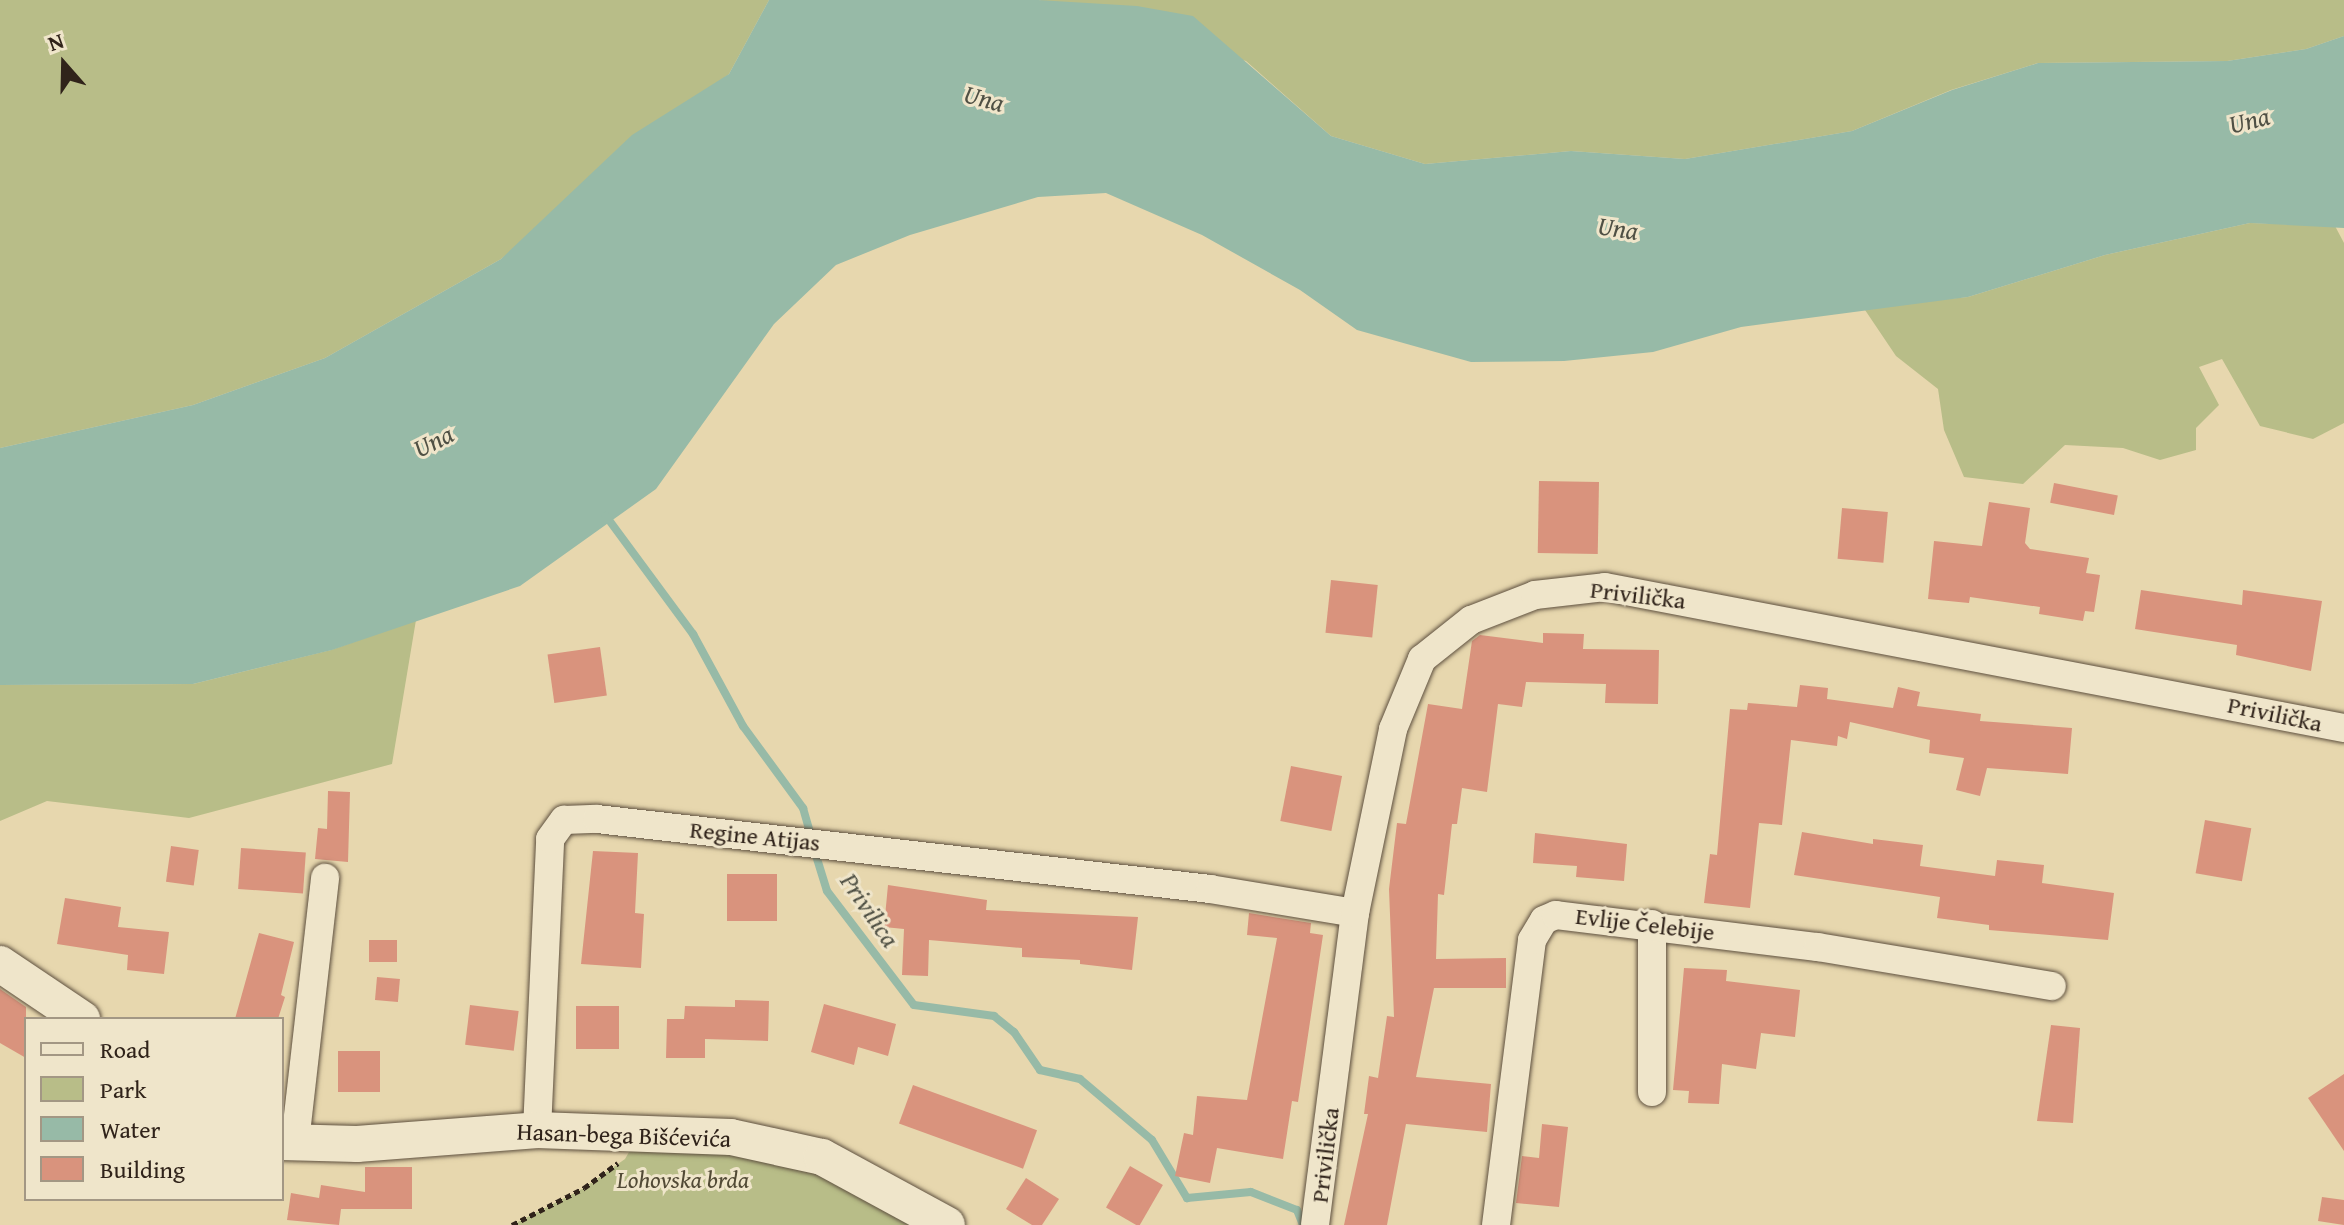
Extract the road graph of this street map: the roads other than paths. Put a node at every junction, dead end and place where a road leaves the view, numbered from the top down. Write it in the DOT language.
graph roads {
  1 [pos="2344,728"];
  2 [pos="325,878"];
  3 [pos="1355,913"];
  4 [pos="1652,924"];
  5 [pos="0,964"];
  6 [pos="2052,986"];
  7 [pos="79,1017"];
  8 [pos="1652,1092"];
  9 [pos="537,1130"];
  10 [pos="289,1142"];
  11 [pos="947,1225"];
  12 [pos="1315,1225"];
  13 [pos="1496,1225"];
  1 -- 3 [label="street, Privilička"];
  2 -- 10 [label="street"];
  3 -- 9 [label="street, Regine Atijas"];
  3 -- 12 [label="street, Privilička"];
  4 -- 6 [label="street, Evlije Čelebije"];
  4 -- 8 [label="street"];
  4 -- 13 [label="street, Evlije Čelebije"];
  5 -- 7 [label="street"];
  9 -- 10 [label="street, Hasan-bega Bišćevića"];
  9 -- 11 [label="street, Hasan-bega Bišćevića"];
}
